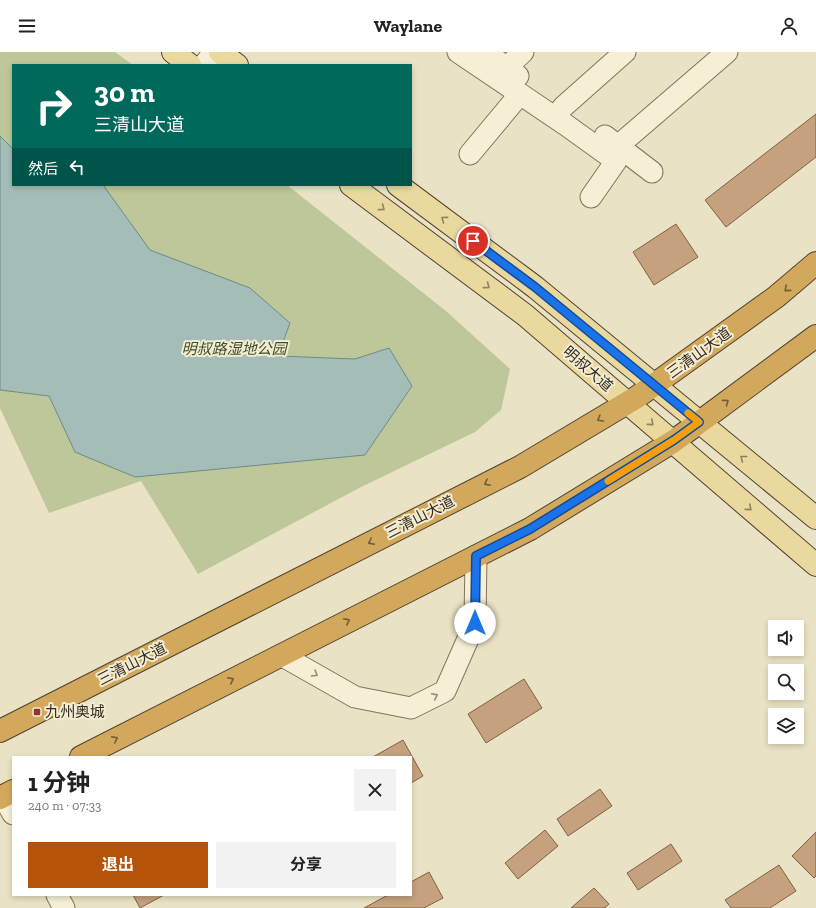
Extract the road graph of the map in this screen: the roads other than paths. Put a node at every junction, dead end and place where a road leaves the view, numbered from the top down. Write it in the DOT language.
graph roads {
  1 [pos="173,52"];
  2 [pos="214,52"];
  3 [pos="220,52"];
  4 [pos="458,52"];
  5 [pos="485,52"];
  6 [pos="523,52"];
  7 [pos="625,52"];
  8 [pos="727,52"];
  9 [pos="189,64"];
  10 [pos="205,64"];
  11 [pos="236,64"];
  12 [pos="506,68"];
  13 [pos="520,94"];
  14 [pos="563,107"];
  15 [pos="619,145"];
  16 [pos="470,154"];
  17 [pos="652,172"];
  18 [pos="352,186"];
  19 [pos="399,186"];
  20 [pos="591,197"];
  21 [pos="816,263"];
  22 [pos="816,336"];
  23 [pos="654,385"];
  24 [pos="628,403"];
  25 [pos="699,422"];
  26 [pos="672,442"];
  27 [pos="816,518"];
  28 [pos="476,556"];
  29 [pos="816,565"];
  30 [pos="281,655"];
  31 [pos="0,731"];
  32 [pos="83,756"];
  33 [pos="58,896"];
  34 [pos="64,908"];
  1 -- 9 [label="main road"];
  2 -- 10 [label="street"];
  3 -- 11 [label="main road"];
  4 -- 13 [label="street"];
  5 -- 12 [label="street"];
  6 -- 12 [label="street"];
  7 -- 14 [label="street"];
  8 -- 15 [label="street"];
  12 -- 14 [label="street"];
  13 -- 16 [label="street"];
  13 -- 20 [label="street"];
  14 -- 15 [label="street"];
  15 -- 17 [label="street"];
  18 -- 24 [label="main road, 明叔大道, one-way"];
  23 -- 19 [label="main road, 明叔大道, one-way"];
  21 -- 23 [label="highway, 三清山大道, one-way"];
  25 -- 22 [label="highway, one-way"];
  23 -- 24 [label="highway, 三清山大道"];
  23 -- 25 [label="main road, 明叔大道"];
  24 -- 26 [label="main road, 明叔大道, one-way"];
  24 -- 31 [label="highway, 三清山大道, one-way"];
  25 -- 26 [label="highway"];
  27 -- 25 [label="main road, 明叔大道, one-way"];
  26 -- 28 [label="highway"];
  26 -- 29 [label="main road, 明叔大道, one-way"];
  30 -- 28 [label="highway, one-way"];
  30 -- 28 [label="street, one-way"];
  32 -- 30 [label="highway, one-way"];
  33 -- 34 [label="street"];
}
